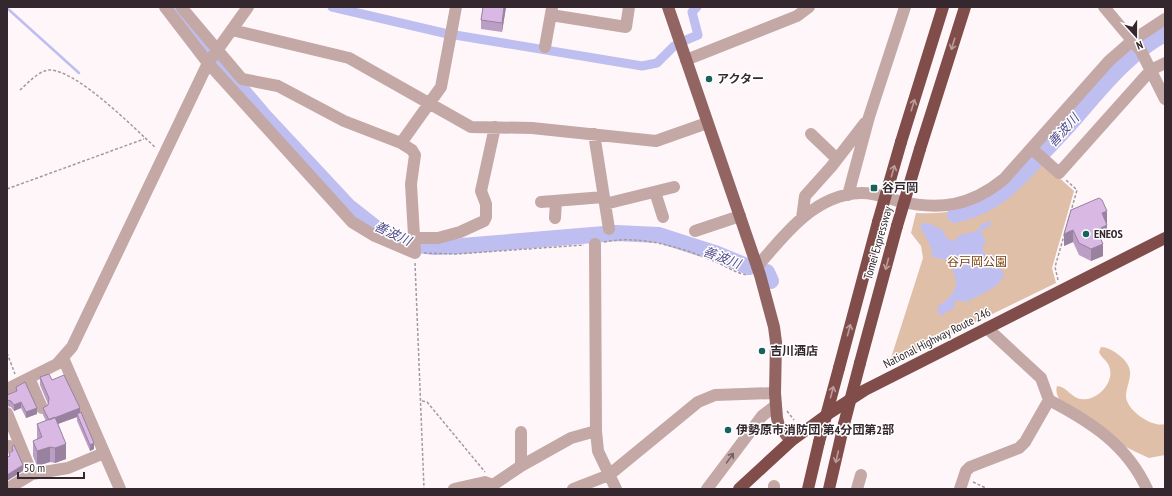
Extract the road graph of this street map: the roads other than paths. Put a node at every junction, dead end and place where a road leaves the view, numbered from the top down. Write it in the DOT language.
graph roads {
  1 [pos="248,7"];
  2 [pos="456,7"];
  3 [pos="629,7"];
  4 [pos="668,7"];
  5 [pos="809,7"];
  6 [pos="905,7"];
  7 [pos="943,7"];
  8 [pos="965,7"];
  9 [pos="1104,7"];
  10 [pos="176,9"];
  11 [pos="551,11"];
  12 [pos="1165,19"];
  13 [pos="232,30"];
  14 [pos="1133,40"];
  15 [pos="545,47"];
  16 [pos="213,56"];
  17 [pos="686,60"];
  18 [pos="1165,63"];
  19 [pos="1151,70"];
  20 [pos="1165,99"];
  21 [pos="430,104"];
  22 [pos="869,117"];
  23 [pos="708,123"];
  24 [pos="495,127"];
  25 [pos="594,134"];
  26 [pos="811,134"];
  27 [pos="401,144"];
  28 [pos="1032,149"];
  29 [pos="837,159"];
  30 [pos="674,187"];
  31 [pos="655,192"];
  32 [pos="848,195"];
  33 [pos="556,200"];
  34 [pos="604,201"];
  35 [pos="541,202"];
  36 [pos="740,216"];
  37 [pos="663,217"];
  38 [pos="555,218"];
  39 [pos="802,218"];
  40 [pos="609,229"];
  41 [pos="695,231"];
  42 [pos="1165,238"];
  43 [pos="595,244"];
  44 [pos="414,246"];
  45 [pos="757,267"];
  46 [pos="987,328"];
  47 [pos="63,358"];
  48 [pos="18,383"];
  49 [pos="775,393"];
  50 [pos="1049,400"];
  51 [pos="775,406"];
  52 [pos="42,408"];
  53 [pos="7,413"];
  54 [pos="521,432"];
  55 [pos="596,432"];
  56 [pos="791,441"];
  57 [pos="104,453"];
  58 [pos="521,466"];
  59 [pos="32,474"];
  60 [pos="609,475"];
  61 [pos="861,475"];
  62 [pos="962,484"];
  63 [pos="493,487"];
  64 [pos="7,489"];
  65 [pos="120,489"];
  66 [pos="454,489"];
  67 [pos="573,489"];
  68 [pos="616,489"];
  69 [pos="707,489"];
  70 [pos="739,489"];
  71 [pos="808,489"];
  72 [pos="829,489"];
  73 [pos="857,489"];
  74 [pos="1147,489"];
  1 -- 13 [label="street"];
  2 -- 21 [label="street"];
  3 -- 11 [label="street"];
  4 -- 17 [label="main road"];
  5 -- 17 [label="street"];
  6 -- 22 [label="street"];
  71 -- 7 [label="highway, Tomei Expressway, one-way, bridge"];
  8 -- 72 [label="highway, Tomei Expressway, one-way, bridge"];
  9 -- 14 [label="street"];
  10 -- 16 [label="street"];
  10 -- 16 [label="street"];
  11 -- 15 [label="street"];
  12 -- 14 [label="street"];
  13 -- 16 [label="street"];
  13 -- 21 [label="street"];
  14 -- 19 [label="street"];
  14 -- 28 [label="street"];
  16 -- 27 [label="street"];
  16 -- 44 [label="street"];
  16 -- 47 [label="street"];
  17 -- 23 [label="main road"];
  18 -- 19 [label="street"];
  19 -- 20 [label="street"];
  19 -- 28 [label="street"];
  21 -- 24 [label="street"];
  21 -- 27 [label="street"];
  22 -- 29 [label="street"];
  22 -- 32 [label="street"];
  23 -- 25 [label="street"];
  23 -- 36 [label="main road"];
  24 -- 25 [label="street"];
  24 -- 44 [label="street"];
  25 -- 34 [label="street"];
  26 -- 29 [label="street"];
  27 -- 44 [label="street"];
  28 -- 32 [label="street"];
  29 -- 39 [label="street"];
  30 -- 31 [label="street"];
  31 -- 34 [label="street"];
  31 -- 37 [label="street"];
  32 -- 39 [label="street"];
  33 -- 34 [label="street"];
  33 -- 35 [label="street"];
  33 -- 38 [label="street"];
  34 -- 40 [label="street"];
  36 -- 41 [label="street"];
  36 -- 45 [label="main road"];
  39 -- 45 [label="street"];
  42 -- 46 [label="highway, National Highway Route 246"];
  43 -- 55 [label="street"];
  45 -- 49 [label="main road"];
  46 -- 50 [label="street"];
  46 -- 56 [label="highway, National Highway Route 246"];
  47 -- 48 [label="street"];
  47 -- 57 [label="street"];
  48 -- 52 [label="street"];
  49 -- 51 [label="main road"];
  49 -- 60 [label="street"];
  50 -- 62 [label="street"];
  50 -- 74 [label="street"];
  51 -- 56 [label="main road"];
  69 -- 51 [label="street, one-way"];
  53 -- 59 [label="street"];
  54 -- 58 [label="street"];
  55 -- 58 [label="street"];
  55 -- 60 [label="street"];
  56 -- 70 [label="highway, National Highway Route 246"];
  57 -- 59 [label="street"];
  57 -- 65 [label="street"];
  58 -- 63 [label="street"];
  59 -- 64 [label="street"];
  60 -- 67 [label="street"];
  60 -- 68 [label="street"];
  61 -- 73 [label="street"];
  63 -- 66 [label="street"];
}
